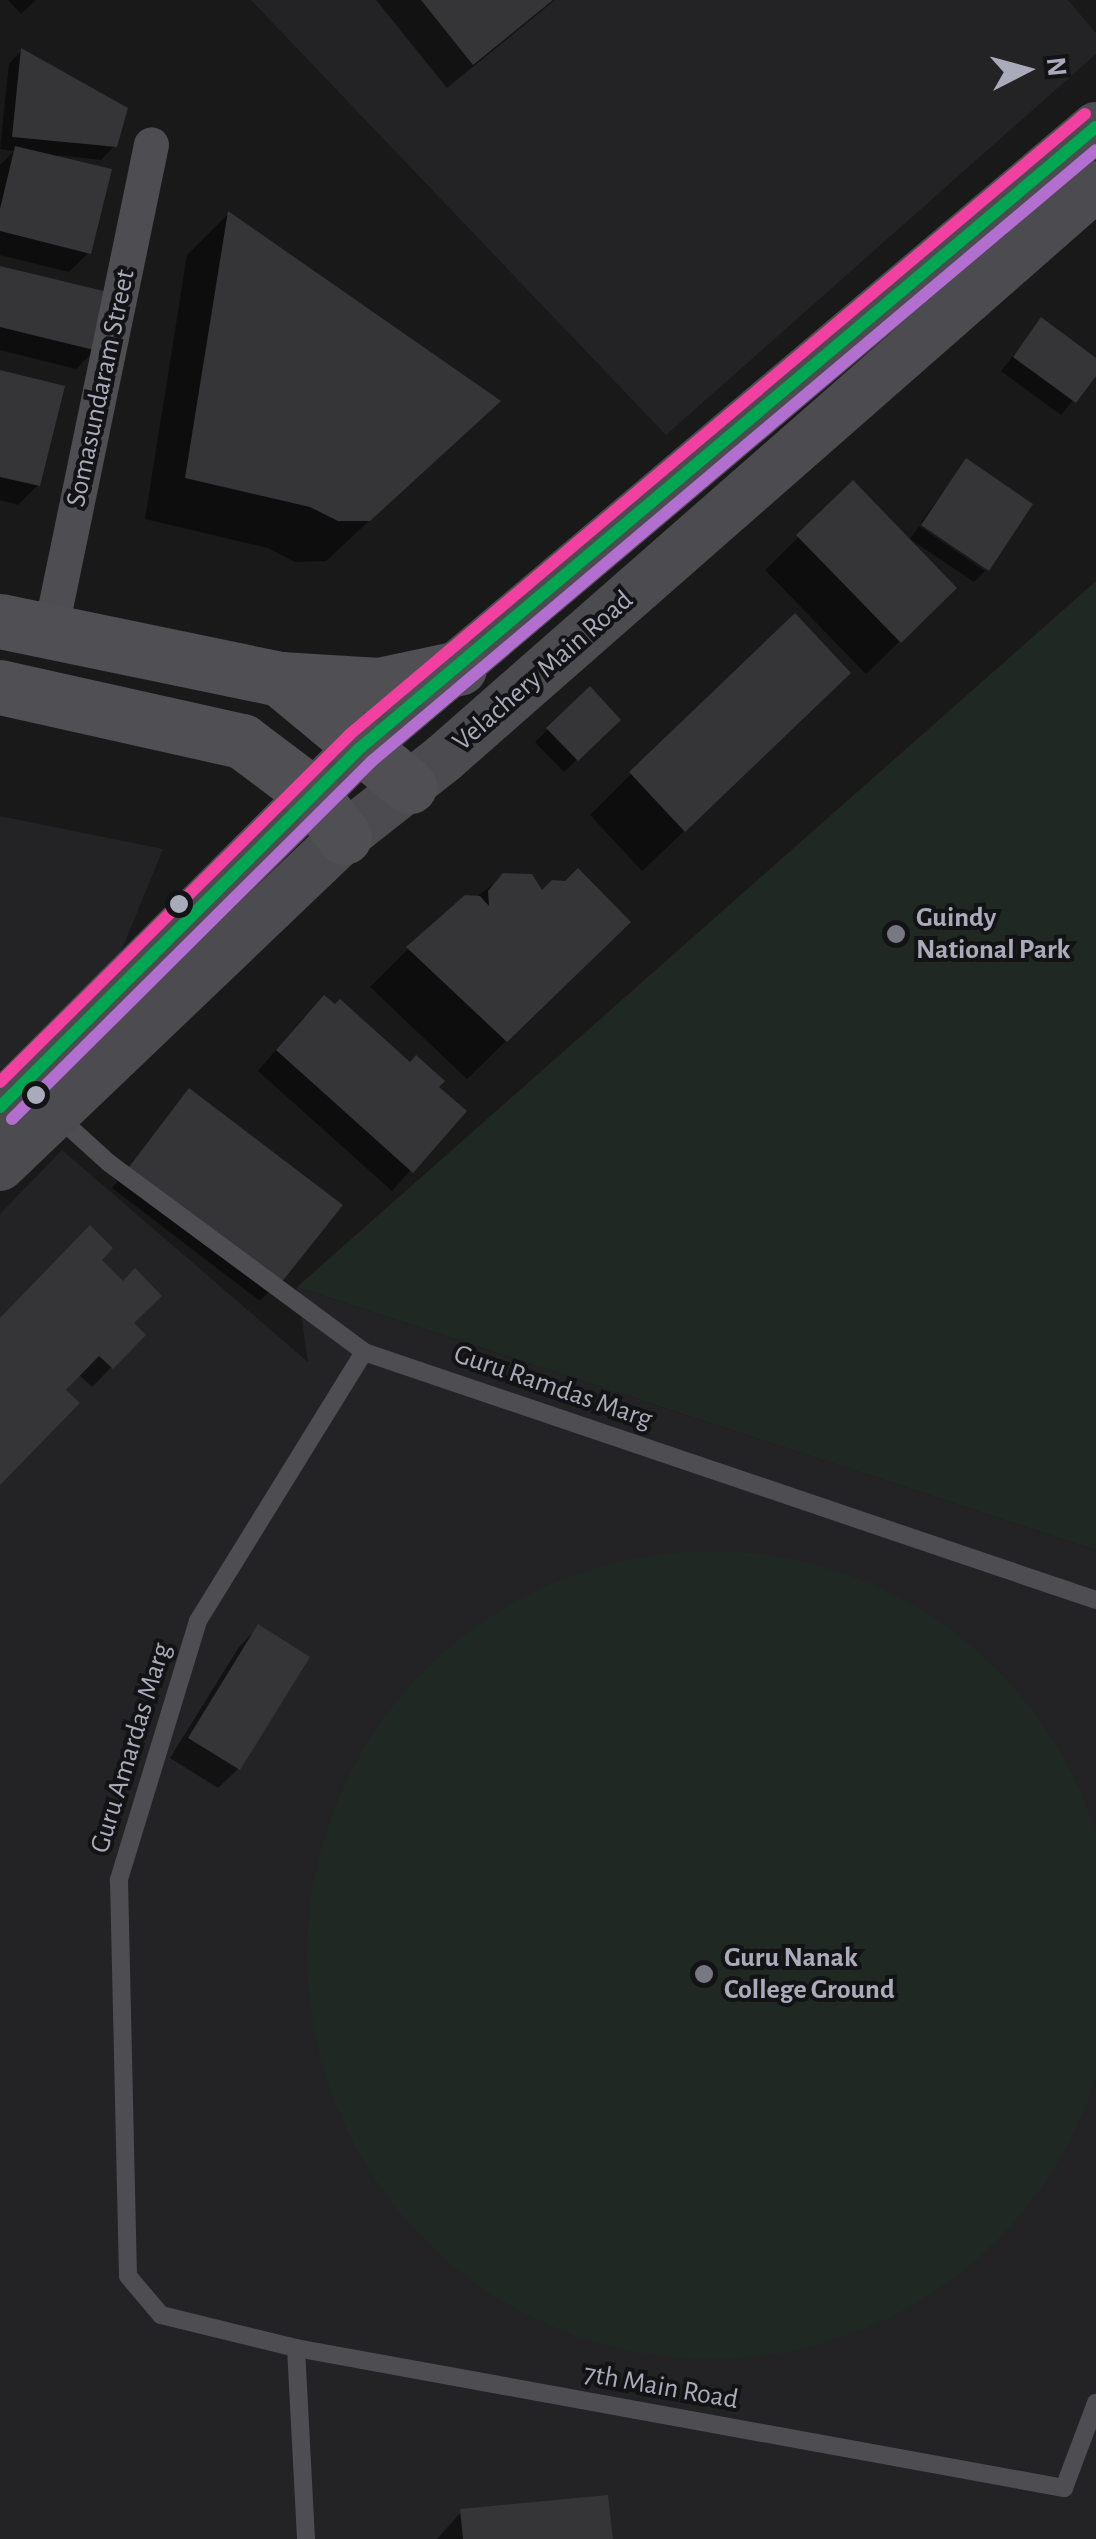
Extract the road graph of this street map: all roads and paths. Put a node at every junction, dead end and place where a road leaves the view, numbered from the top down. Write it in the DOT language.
graph roads {
  1 [pos="1096,127"];
  2 [pos="151,144"];
  3 [pos="1096,186"];
  4 [pos="25,626"];
  5 [pos="459,668"];
  6 [pos="280,679"];
  7 [pos="0,687"];
  8 [pos="360,748"];
  9 [pos="409,786"];
  10 [pos="311,793"];
  11 [pos="344,837"];
  12 [pos="26,1101"];
  13 [pos="0,1166"];
  14 [pos="364,1352"];
  15 [pos="1096,1600"];
  16 [pos="161,2315"];
  17 [pos="296,2348"];
  18 [pos="1096,2403"];
  19 [pos="306,2539"];
  1 -- 5 [label="main road, Velachery Main Road"];
  2 -- 4 [label="street, Somasundaram Street"];
  3 -- 9 [label="main road, Velachery Main Road"];
  4 -- 6 [label="main road"];
  5 -- 6 [label="main road"];
  5 -- 8 [label="main road, Velachery Main Road"];
  6 -- 8 [label="main road"];
  7 -- 10 [label="main road"];
  8 -- 9 [label="main road"];
  8 -- 10 [label="main road, Velachery Main Road"];
  9 -- 11 [label="main road, Velachery Main Road"];
  10 -- 11 [label="main road"];
  10 -- 12 [label="main road, Velachery Main Road"];
  11 -- 12 [label="main road, Velachery Main Road"];
  12 -- 13 [label="main road, Velachery Main Road"];
  12 -- 14 [label="lane, Guru Ramdas Marg"];
  14 -- 15 [label="lane, Guru Ramdas Marg"];
  14 -- 16 [label="lane, Guru Amardas Marg"];
  16 -- 17 [label="lane, 7th Main Road"];
  17 -- 18 [label="lane, 7th Main Road"];
  17 -- 19 [label="lane"];
}
